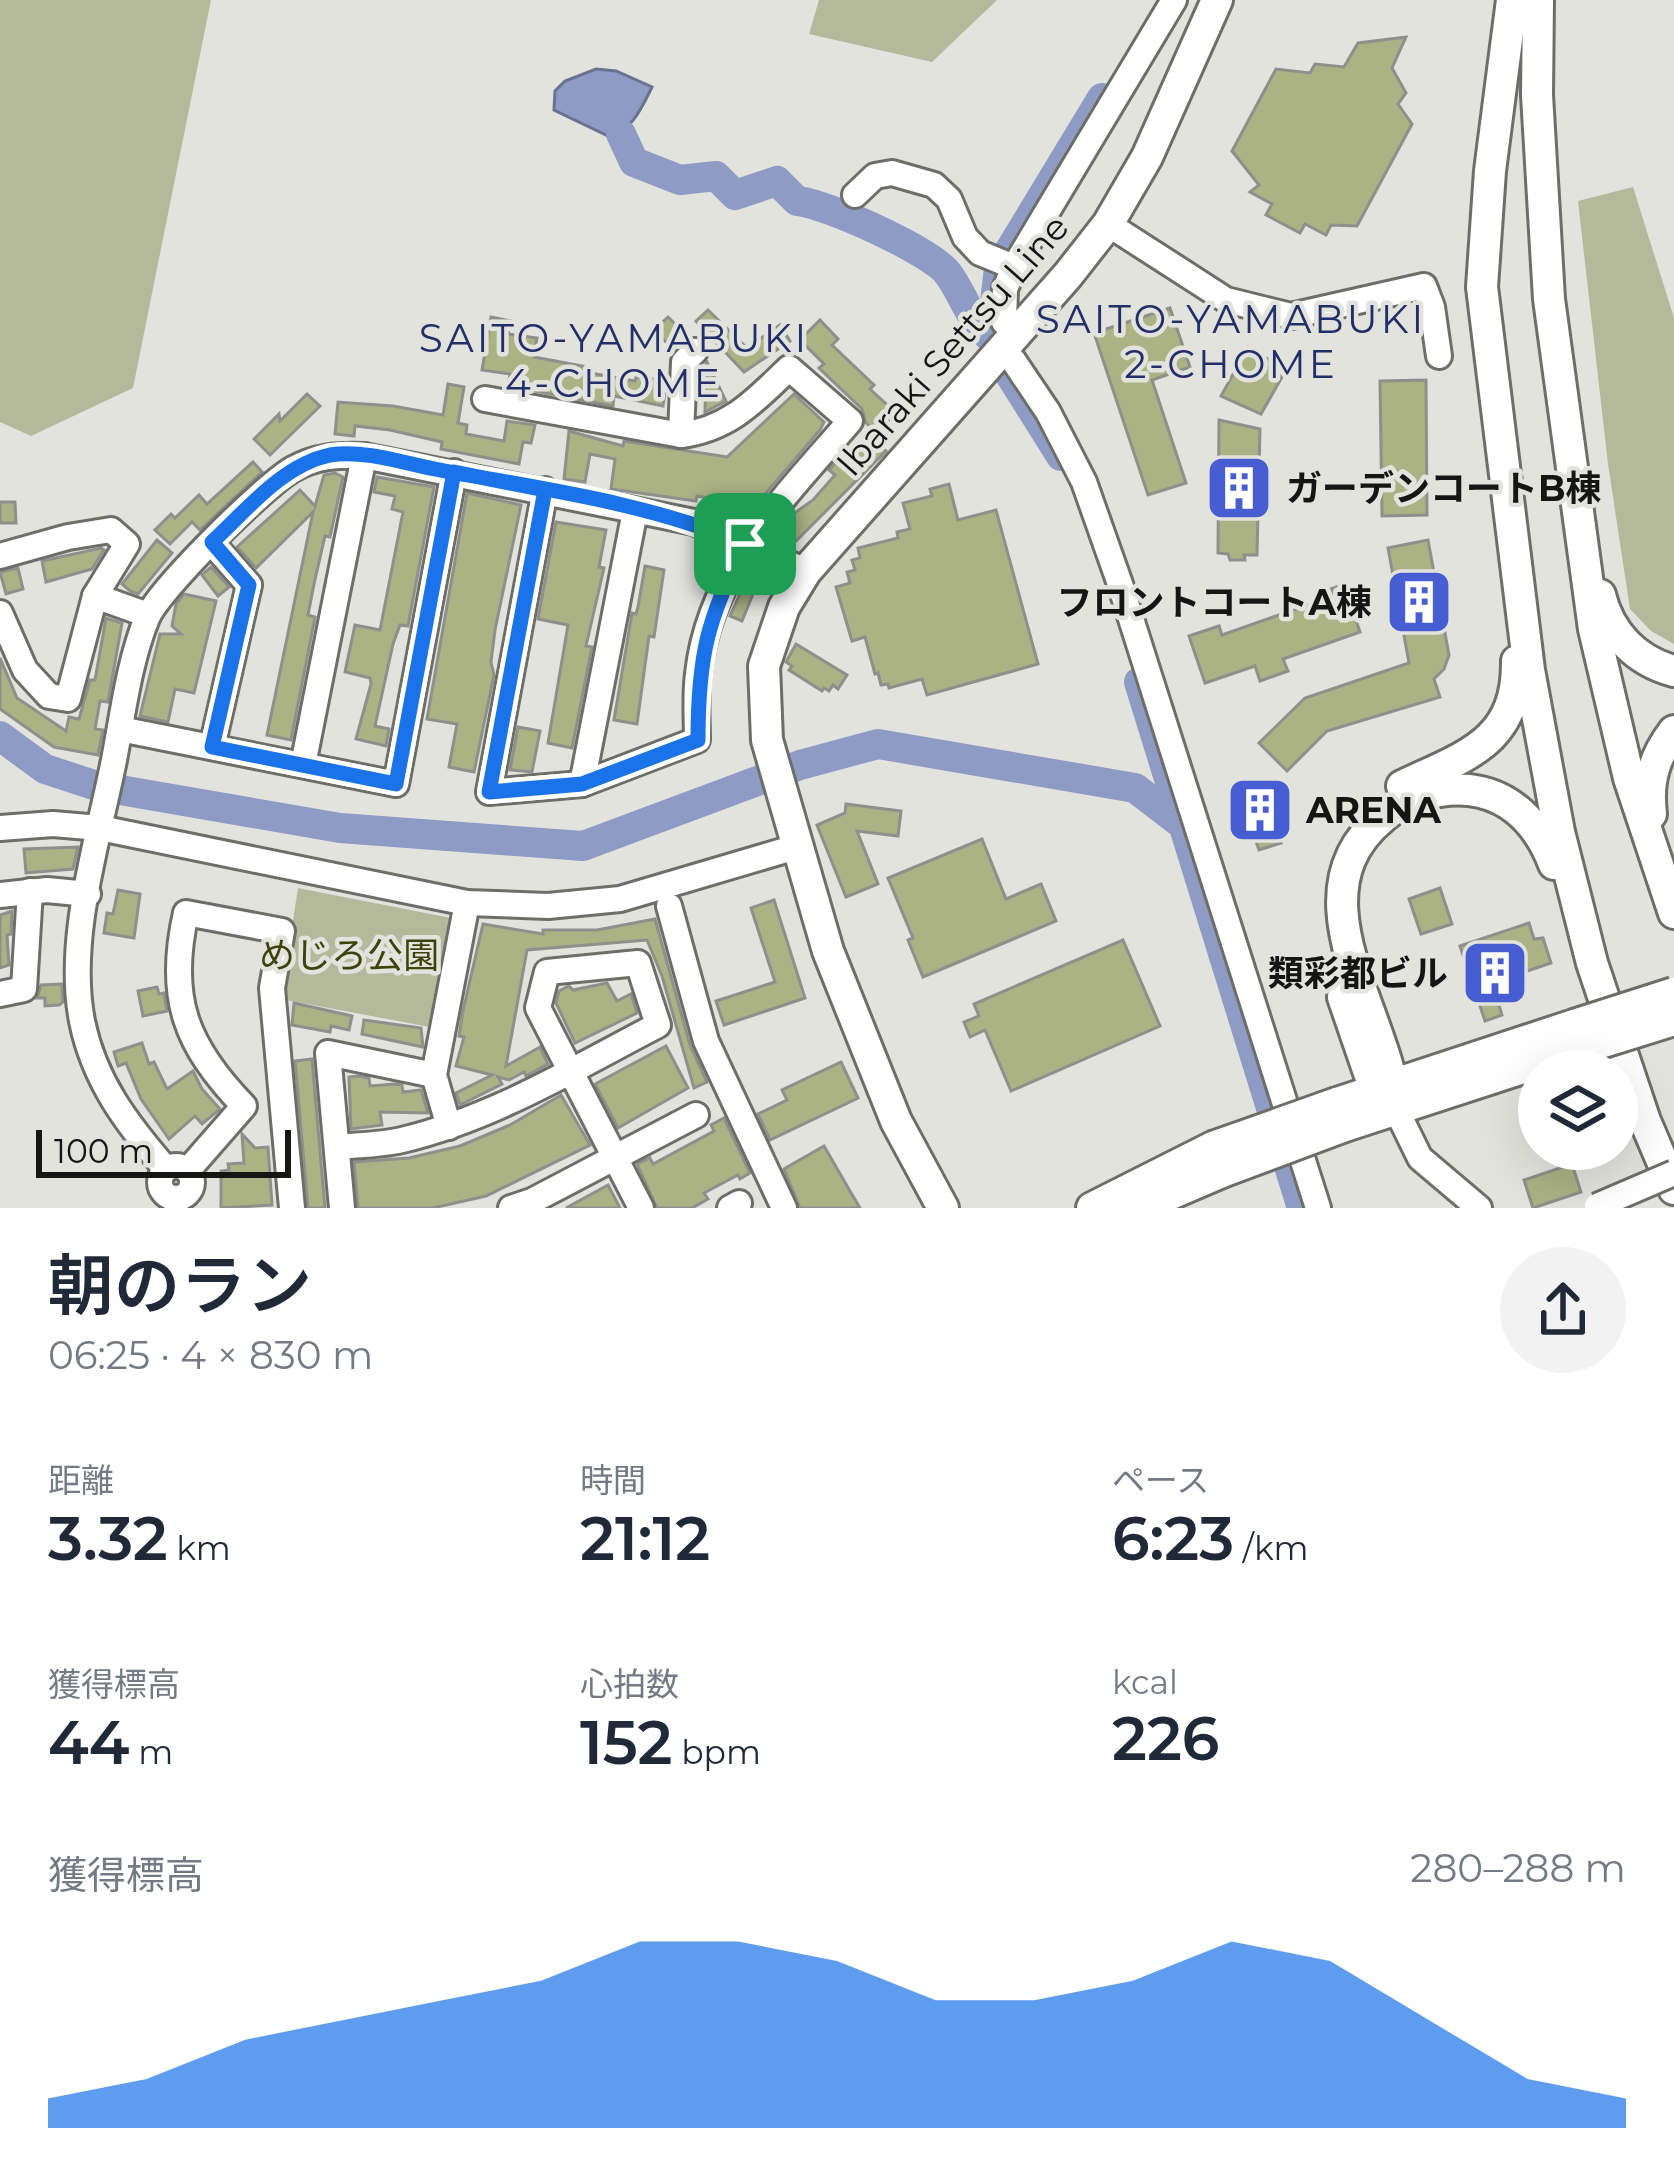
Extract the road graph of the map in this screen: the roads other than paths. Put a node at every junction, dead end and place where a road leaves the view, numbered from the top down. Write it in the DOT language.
graph roads {
  1 [pos="1174,0"];
  2 [pos="1217,0"];
  3 [pos="1512,0"];
  4 [pos="1538,0"];
  5 [pos="855,195"];
  6 [pos="1108,224"];
  7 [pos="1013,267"];
  8 [pos="1549,299"];
  9 [pos="1004,322"];
  10 [pos="695,351"];
  11 [pos="1439,356"];
  12 [pos="1013,361"];
  13 [pos="485,399"];
  14 [pos="681,435"];
  15 [pos="364,456"];
  16 [pos="454,472"];
  17 [pos="545,490"];
  18 [pos="635,511"];
  19 [pos="212,542"];
  20 [pos="745,544"];
  21 [pos="0,556"];
  22 [pos="1518,566"];
  23 [pos="806,571"];
  24 [pos="95,596"];
  25 [pos="0,613"];
  26 [pos="148,615"];
  27 [pos="1674,671"];
  28 [pos="120,729"];
  29 [pos="1674,730"];
  30 [pos="212,747"];
  31 [pos="303,765"];
  32 [pos="582,784"];
  33 [pos="0,828"];
  34 [pos="100,828"];
  35 [pos="796,847"];
  36 [pos="30,891"];
  37 [pos="88,894"];
  38 [pos="0,895"];
  39 [pos="467,903"];
  40 [pos="1671,903"];
  41 [pos="669,906"];
  42 [pos="1674,993"];
  43 [pos="0,994"];
  44 [pos="1674,1020"];
  45 [pos="1577,1037"];
  46 [pos="1617,1050"];
  47 [pos="1621,1050"];
  48 [pos="570,1071"];
  49 [pos="434,1075"];
  50 [pos="1638,1098"];
  51 [pos="283,1103"];
  52 [pos="1393,1103"];
  53 [pos="244,1106"];
  54 [pos="696,1115"];
  55 [pos="449,1127"];
  56 [pos="337,1147"];
  57 [pos="615,1157"];
  58 [pos="1218,1160"];
  59 [pos="1674,1173"];
  60 [pos="1674,1189"];
  61 [pos="177,1191"];
  62 [pos="1595,1207"];
  63 [pos="292,1208"];
  64 [pos="342,1208"];
  65 [pos="511,1208"];
  66 [pos="641,1208"];
  67 [pos="784,1208"];
  68 [pos="943,1208"];
  69 [pos="1092,1208"];
  70 [pos="1138,1208"];
  71 [pos="1318,1208"];
  72 [pos="1479,1208"];
  1 -- 7 [label="street"];
  2 -- 6 [label="main road, Ibaraki Settsu Line"];
  3 -- 22 [label="main road"];
  4 -- 8 [label="main road"];
  5 -- 7 [label="street"];
  6 -- 11 [label="street"];
  6 -- 23 [label="main road, Ibaraki Settsu Line"];
  7 -- 9 [label="street"];
  8 -- 27 [label="main road"];
  8 -- 40 [label="main road"];
  10 -- 14 [label="street"];
  12 -- 71 [label="street"];
  13 -- 14 [label="street"];
  14 -- 20 [label="street"];
  15 -- 16 [label="street"];
  15 -- 19 [label="street"];
  15 -- 31 [label="street"];
  16 -- 17 [label="street"];
  16 -- 31 [label="street"];
  17 -- 18 [label="street"];
  17 -- 32 [label="street"];
  18 -- 20 [label="street"];
  18 -- 32 [label="street"];
  19 -- 26 [label="street"];
  19 -- 30 [label="street"];
  20 -- 23 [label="street"];
  20 -- 32 [label="street"];
  21 -- 24 [label="street"];
  22 -- 47 [label="main road"];
  22 -- 52 [label="main road"];
  23 -- 35 [label="main road, Ibaraki Settsu Line"];
  24 -- 25 [label="street"];
  24 -- 26 [label="street"];
  26 -- 28 [label="street"];
  28 -- 30 [label="street"];
  28 -- 34 [label="street"];
  29 -- 40 [label="main road"];
  30 -- 31 [label="street"];
  33 -- 34 [label="street"];
  34 -- 37 [label="street"];
  34 -- 39 [label="street"];
  35 -- 39 [label="street"];
  35 -- 68 [label="main road, Ibaraki Settsu Line"];
  36 -- 37 [label="street"];
  36 -- 38 [label="street"];
  36 -- 43 [label="street"];
  37 -- 61 [label="street"];
  39 -- 49 [label="street"];
  41 -- 67 [label="street"];
  42 -- 45 [label="main road, bridge"];
  44 -- 45 [label="main road, bridge"];
  45 -- 52 [label="main road"];
  46 -- 52 [label="main road"];
  48 -- 48 [label="street"];
  48 -- 55 [label="street"];
  48 -- 57 [label="street"];
  49 -- 55 [label="street"];
  49 -- 56 [label="street"];
  50 -- 60 [label="main road"];
  51 -- 53 [label="street"];
  51 -- 53 [label="street"];
  51 -- 63 [label="street"];
  52 -- 58 [label="main road, bridge"];
  52 -- 72 [label="street"];
  53 -- 61 [label="street"];
  54 -- 57 [label="street"];
  55 -- 56 [label="street"];
  56 -- 64 [label="street"];
  57 -- 65 [label="street"];
  57 -- 66 [label="street"];
  58 -- 69 [label="main road"];
  58 -- 70 [label="main road"];
  59 -- 62 [label="street, bridge"];
}
